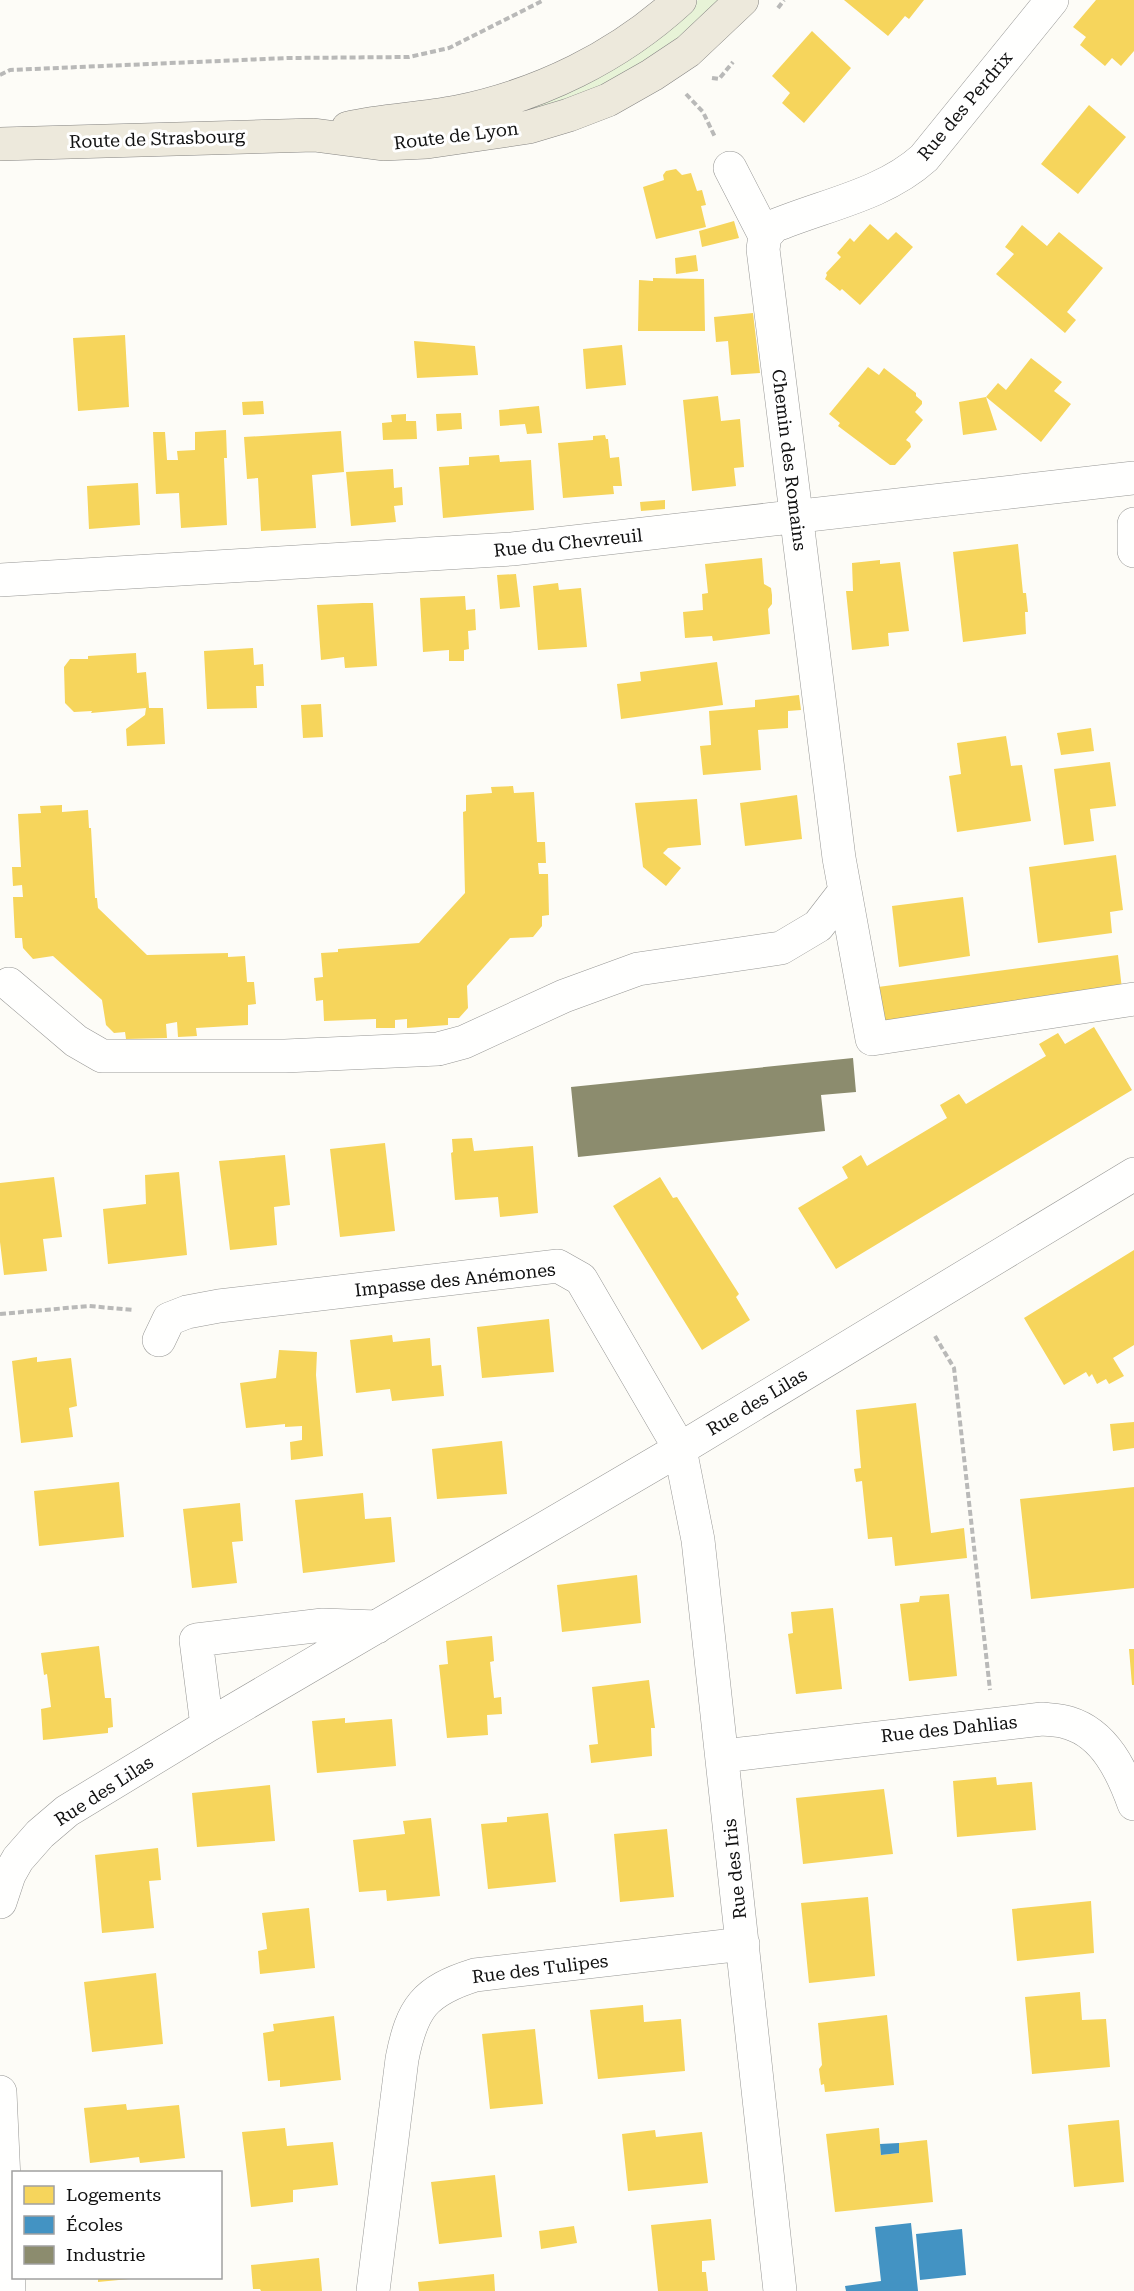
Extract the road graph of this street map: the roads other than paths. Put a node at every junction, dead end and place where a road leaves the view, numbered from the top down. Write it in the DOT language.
graph roads {
  1 [pos="680,0"];
  2 [pos="742,0"];
  3 [pos="1052,0"];
  4 [pos="314,135"];
  5 [pos="0,144"];
  6 [pos="730,168"];
  7 [pos="765,236"];
  8 [pos="1134,478"];
  9 [pos="796,518"];
  10 [pos="1134,524"];
  11 [pos="1134,551"];
  12 [pos="0,580"];
  13 [pos="845,891"];
  14 [pos="9,984"];
  15 [pos="1134,999"];
  16 [pos="1134,1174"];
  17 [pos="164,1329"];
  18 [pos="680,1449"];
  19 [pos="377,1627"];
  20 [pos="207,1726"];
  21 [pos="723,1756"];
  22 [pos="1134,1804"];
  23 [pos="0,1902"];
  24 [pos="743,1944"];
  25 [pos="0,2092"];
  26 [pos="9,2291"];
  27 [pos="373,2291"];
  28 [pos="780,2291"];
  1 -- 4 [label="main road, Route de Lyon"];
  2 -- 4 [label="main road, Route de Lyon"];
  3 -- 7 [label="street, Rue des Perdrix"];
  4 -- 5 [label="main road, Route de Strasbourg"];
  6 -- 7 [label="street, Chemin des Romains"];
  7 -- 9 [label="street, Chemin des Romains"];
  8 -- 9 [label="street, Rue du Chevreuil"];
  9 -- 12 [label="street, Rue du Chevreuil"];
  9 -- 13 [label="street, Chemin des Romains"];
  10 -- 11 [label="street"];
  13 -- 14 [label="street"];
  13 -- 15 [label="street, Chemin des Romains"];
  16 -- 18 [label="street, Rue des Lilas"];
  17 -- 18 [label="street, Impasse des Anémones"];
  18 -- 19 [label="street, Rue des Lilas"];
  18 -- 21 [label="street, Rue des Iris"];
  19 -- 20 [label="street, Rue des Lilas"];
  19 -- 20 [label="street"];
  20 -- 23 [label="street, Rue des Lilas"];
  21 -- 22 [label="street, Rue des Dahlias"];
  21 -- 24 [label="street, Rue des Iris"];
  24 -- 27 [label="street, Rue des Tulipes"];
  24 -- 28 [label="street, Rue des Iris"];
  25 -- 26 [label="street"];
}
